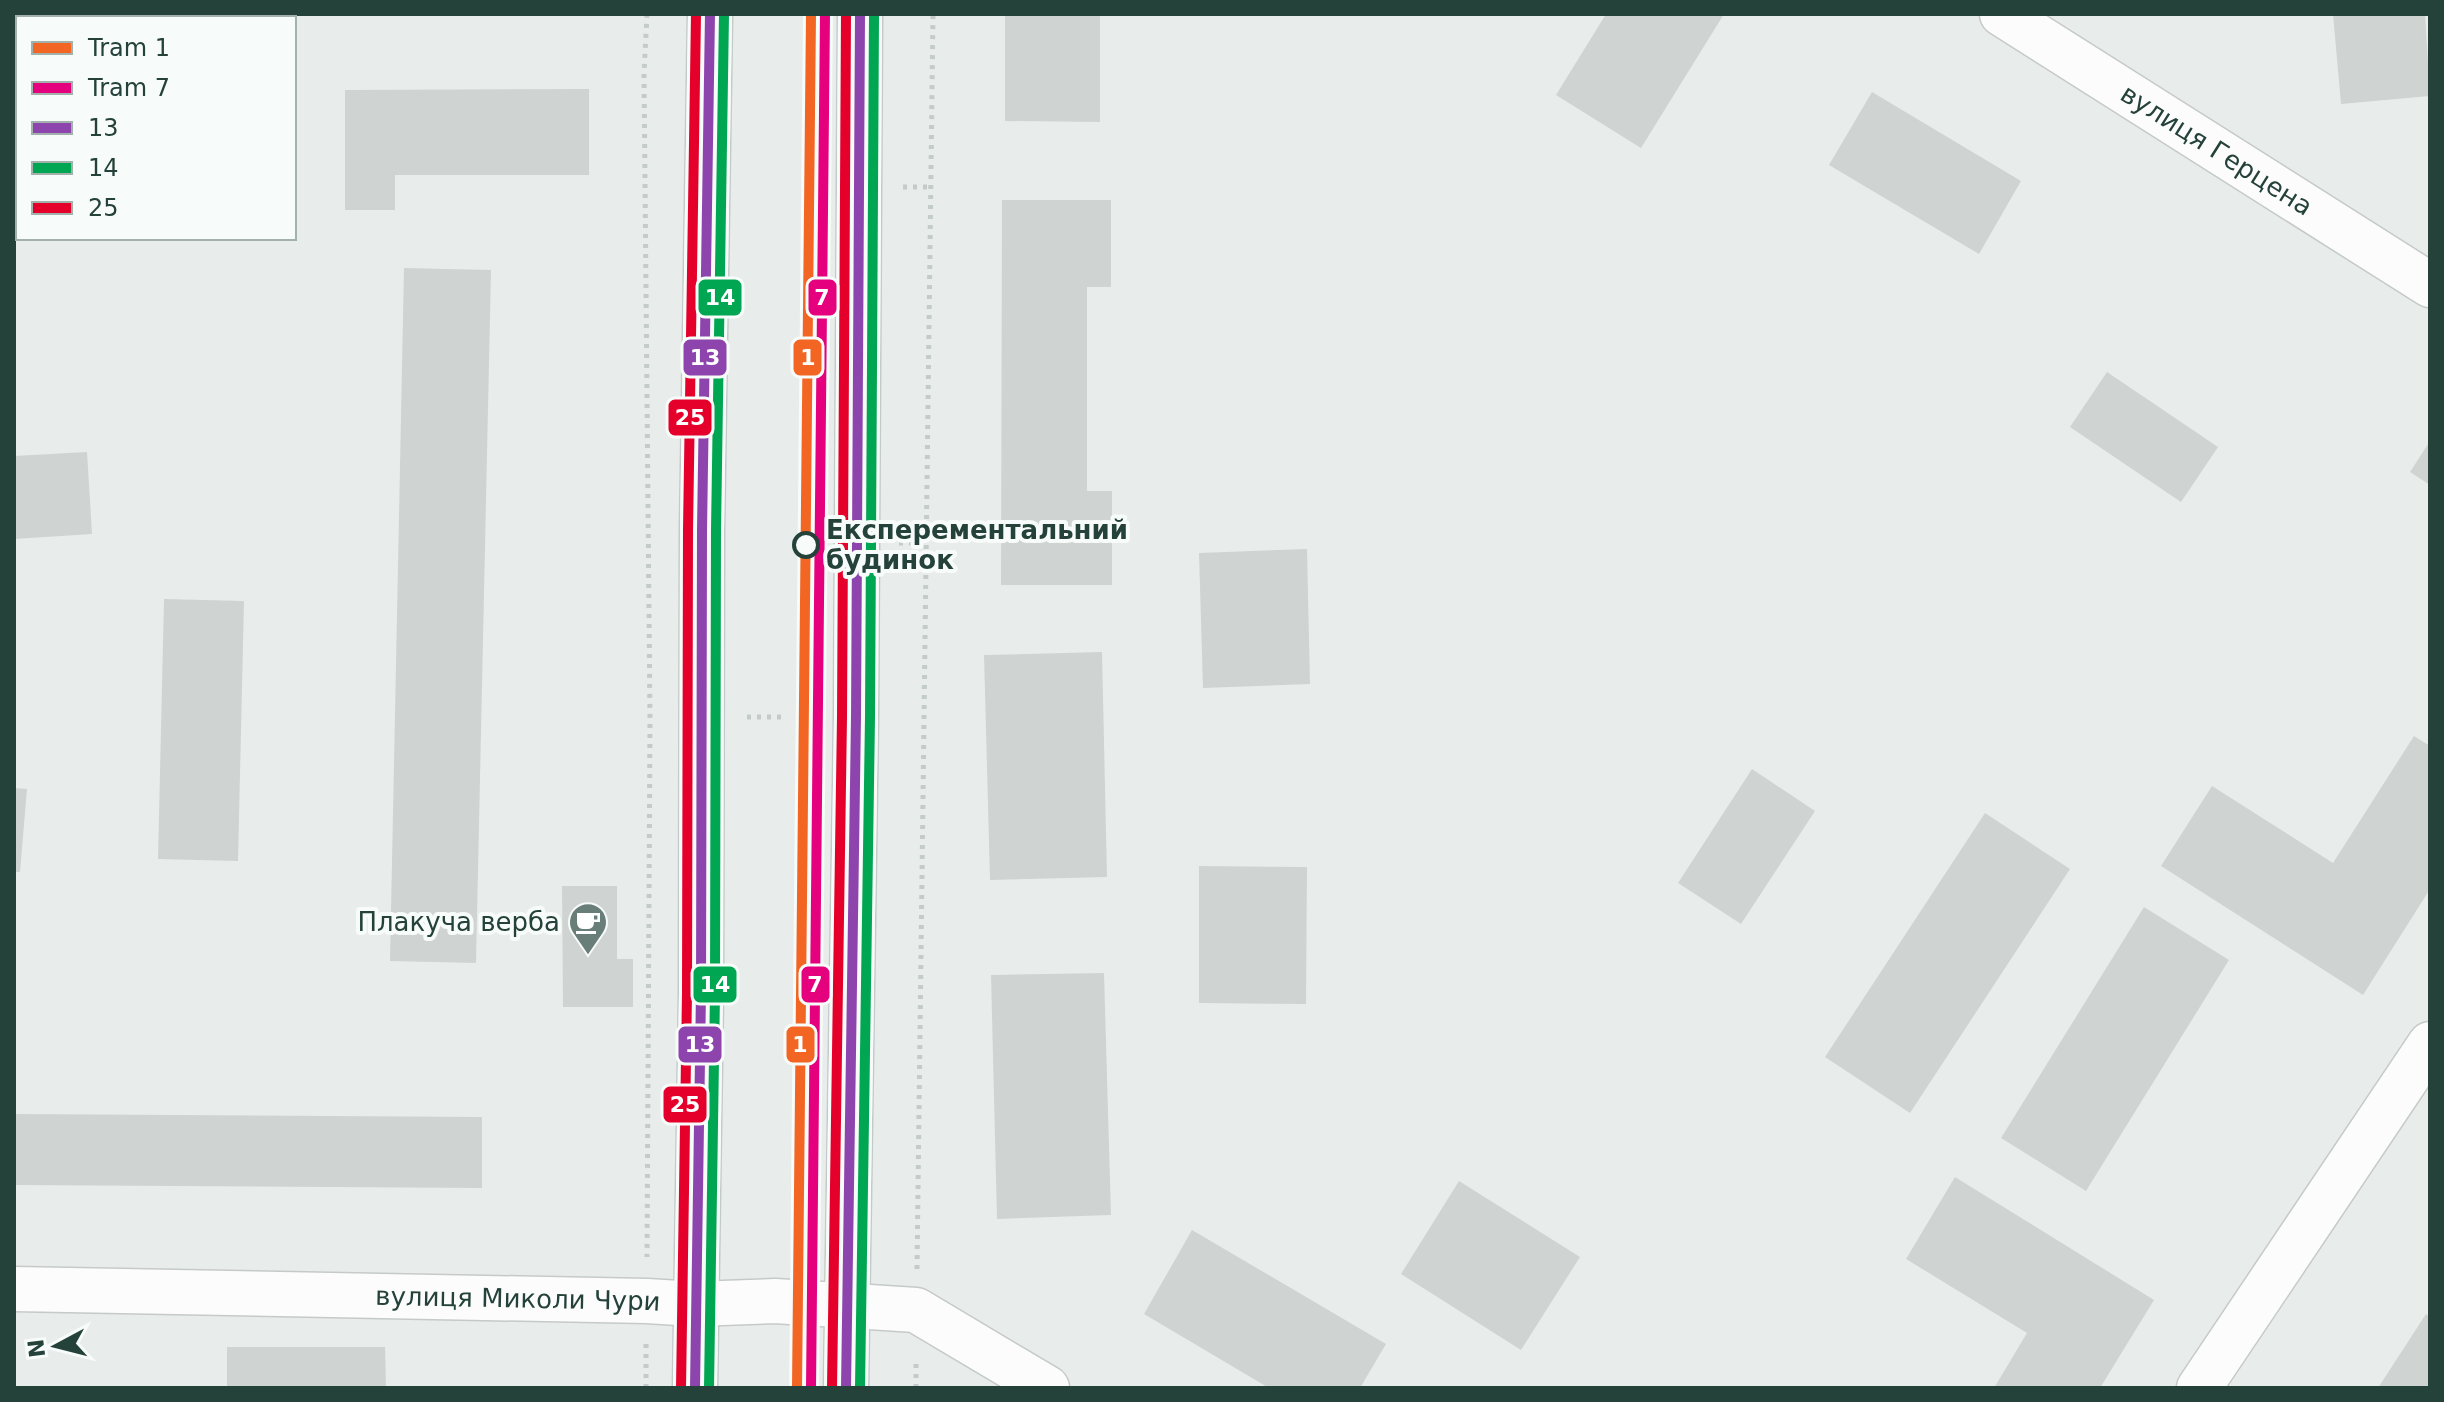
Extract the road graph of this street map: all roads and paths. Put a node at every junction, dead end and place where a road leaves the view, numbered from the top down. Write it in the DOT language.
graph roads {
  1 [pos="647,14"];
  2 [pos="710,14"];
  3 [pos="860,14"];
  4 [pos="933,14"];
  5 [pos="2002,14"];
  6 [pos="2430,285"];
  7 [pos="2430,1044"];
  8 [pos="14,1289"];
  9 [pos="647,1301"];
  10 [pos="695,1304"];
  11 [pos="847,1306"];
  12 [pos="916,1310"];
  13 [pos="646,1388"];
  14 [pos="695,1388"];
  15 [pos="846,1388"];
  16 [pos="916,1388"];
  17 [pos="1047,1388"];
  18 [pos="2199,1388"];
  1 -- 9 [label="path"];
  2 -- 10 [label="main road"];
  3 -- 11 [label="main road"];
  4 -- 12 [label="path"];
  5 -- 6 [label="main road, вулиця Герцена"];
  7 -- 18 [label="main road"];
  8 -- 9 [label="main road, вулиця Миколи Чури"];
  9 -- 10 [label="main road, вулиця Миколи Чури"];
  9 -- 13 [label="path"];
  10 -- 11 [label="main road, вулиця Миколи Чури"];
  10 -- 14 [label="main road"];
  11 -- 12 [label="main road, вулиця Миколи Чури"];
  11 -- 15 [label="main road"];
  12 -- 16 [label="path"];
  12 -- 17 [label="main road, вулиця Миколи Чури"];
}
